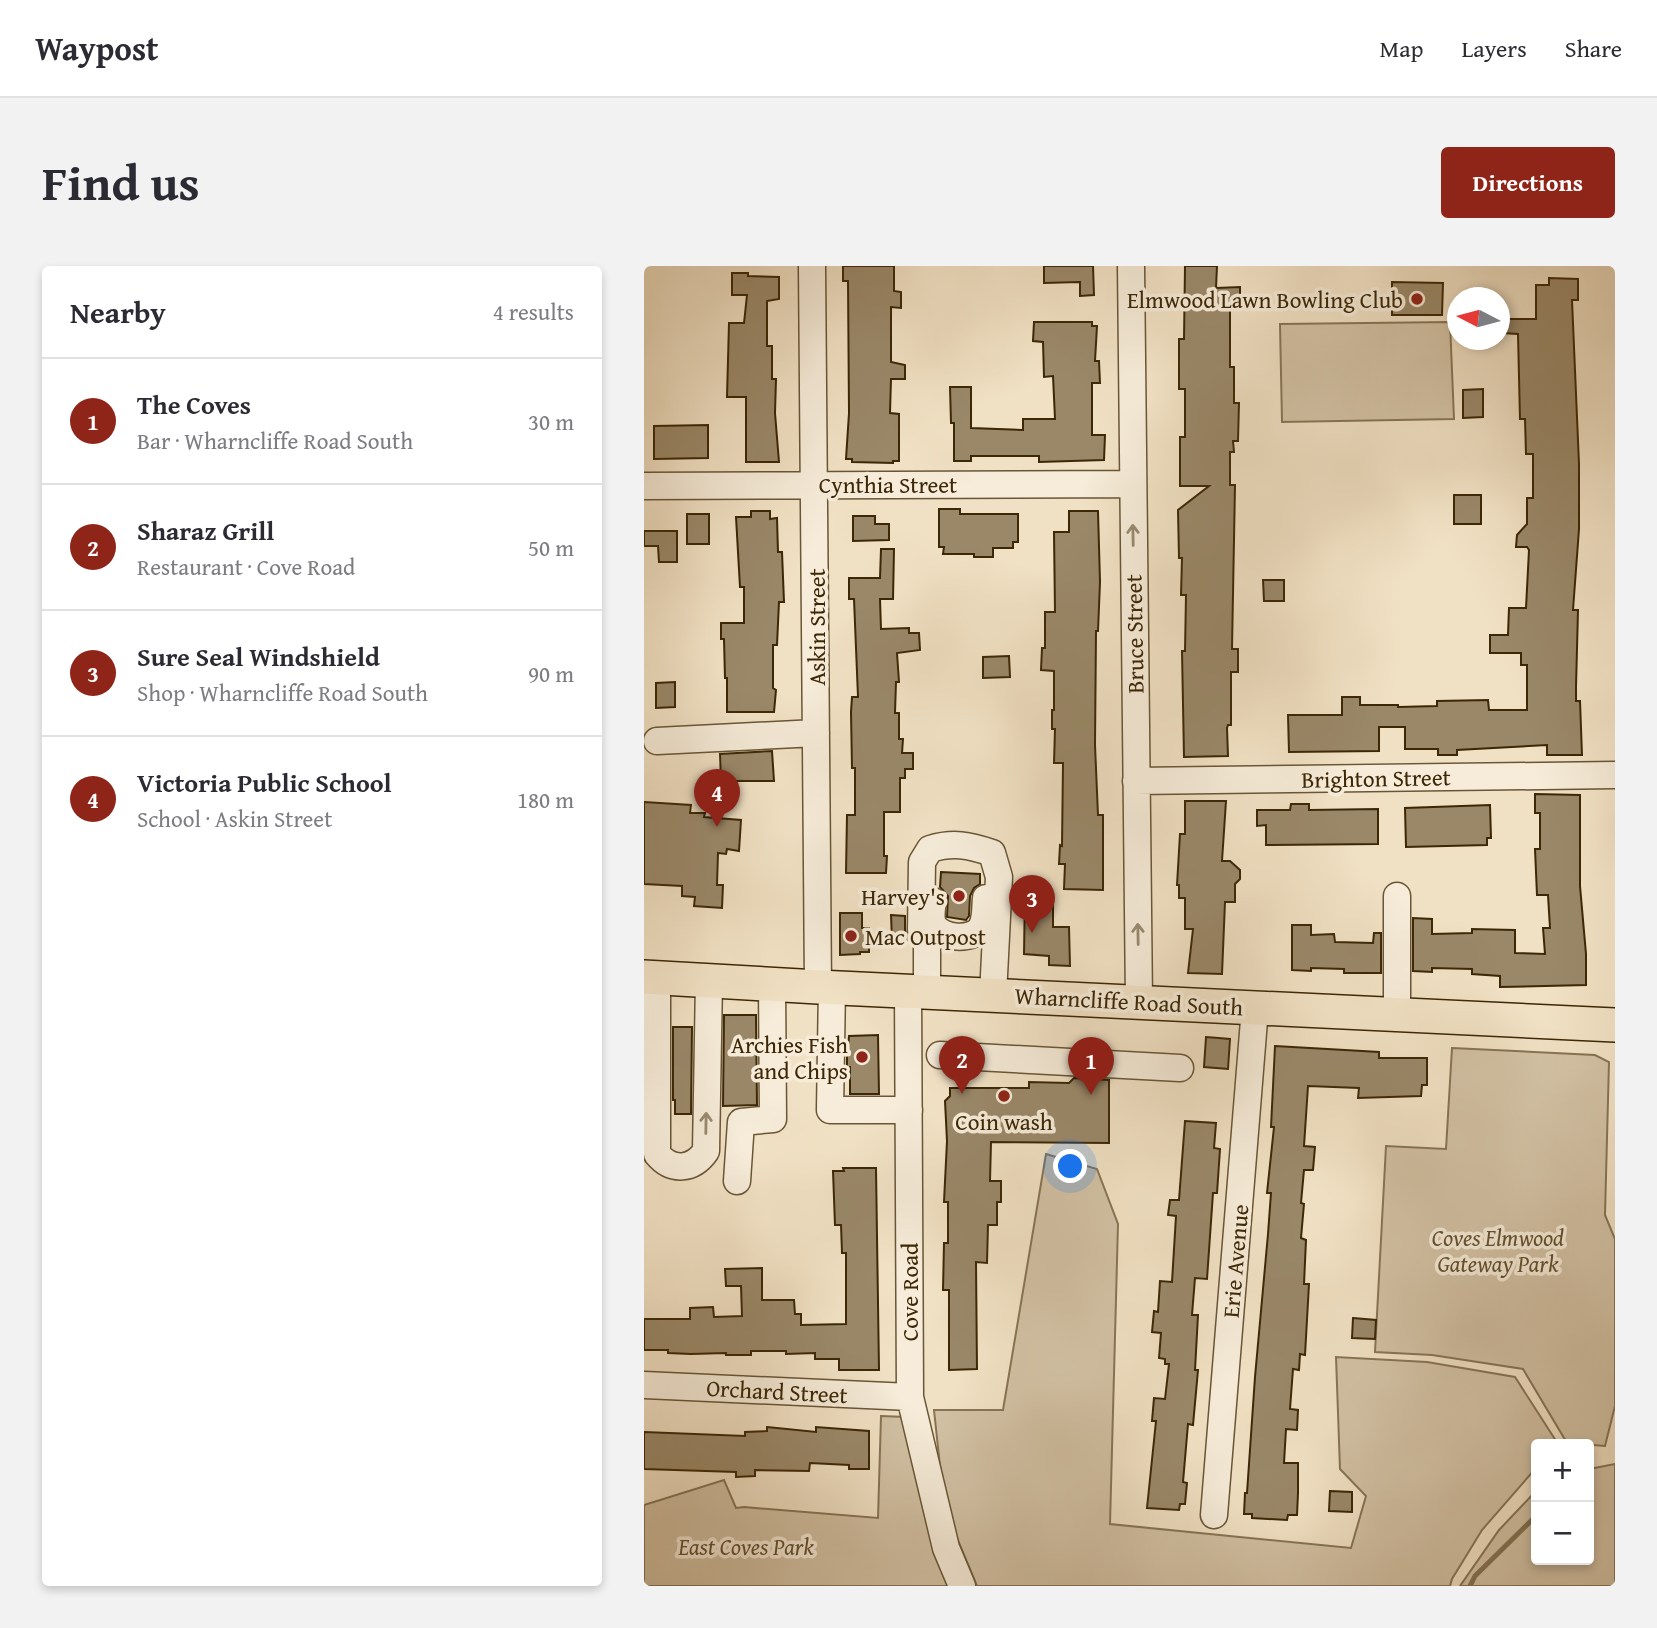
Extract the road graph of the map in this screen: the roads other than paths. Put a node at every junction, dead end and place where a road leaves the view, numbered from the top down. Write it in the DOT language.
graph roads {
  1 [pos="812,266"];
  2 [pos="1131,266"];
  3 [pos="1132,484"];
  4 [pos="815,485"];
  5 [pos="644,486"];
  6 [pos="816,733"];
  7 [pos="657,741"];
  8 [pos="1615,775"];
  9 [pos="1136,781"];
  10 [pos="944,845"];
  11 [pos="979,848"];
  12 [pos="1398,896"];
  13 [pos="650,977"];
  14 [pos="709,981"];
  15 [pos="772,984"];
  16 [pos="825,987"];
  17 [pos="918,990"];
  18 [pos="993,995"];
  19 [pos="1139,1002"];
  20 [pos="1255,1008"];
  21 [pos="1397,1014"];
  22 [pos="1615,1025"];
  23 [pos="940,1055"];
  24 [pos="1180,1068"];
  25 [pos="909,1110"];
  26 [pos="737,1181"];
  27 [pos="644,1384"];
  28 [pos="910,1397"];
  29 [pos="1214,1515"];
  30 [pos="962,1586"];
  1 -- 4 [label="street, Askin Street"];
  2 -- 3 [label="street, Bruce Street"];
  3 -- 4 [label="street, Cynthia Street"];
  9 -- 3 [label="street, Bruce Street, one-way"];
  4 -- 5 [label="street, Cynthia Street"];
  4 -- 6 [label="street, Askin Street"];
  6 -- 7 [label="street"];
  6 -- 16 [label="street, Askin Street"];
  8 -- 9 [label="street, Brighton Street"];
  19 -- 9 [label="street, Bruce Street, one-way"];
  10 -- 11 [label="street"];
  10 -- 11 [label="street"];
  10 -- 17 [label="street, Cove Road"];
  11 -- 18 [label="street"];
  12 -- 21 [label="street"];
  13 -- 14 [label="main road, Wharncliffe Road South"];
  13 -- 14 [label="street, one-way"];
  14 -- 15 [label="main road, Wharncliffe Road South"];
  15 -- 16 [label="main road, Wharncliffe Road South"];
  15 -- 26 [label="street"];
  16 -- 17 [label="main road, Wharncliffe Road South"];
  16 -- 25 [label="street, Askin Street"];
  17 -- 18 [label="main road, Wharncliffe Road South"];
  17 -- 25 [label="street, Cove Road"];
  18 -- 19 [label="main road, Wharncliffe Road South"];
  19 -- 20 [label="main road, Wharncliffe Road South"];
  20 -- 21 [label="main road, Wharncliffe Road South"];
  20 -- 29 [label="street, Erie Avenue"];
  21 -- 22 [label="main road, Wharncliffe Road South"];
  23 -- 24 [label="street"];
  25 -- 28 [label="street, Cove Road"];
  27 -- 28 [label="street, Orchard Street"];
  28 -- 30 [label="street, Cove Road"];
}
